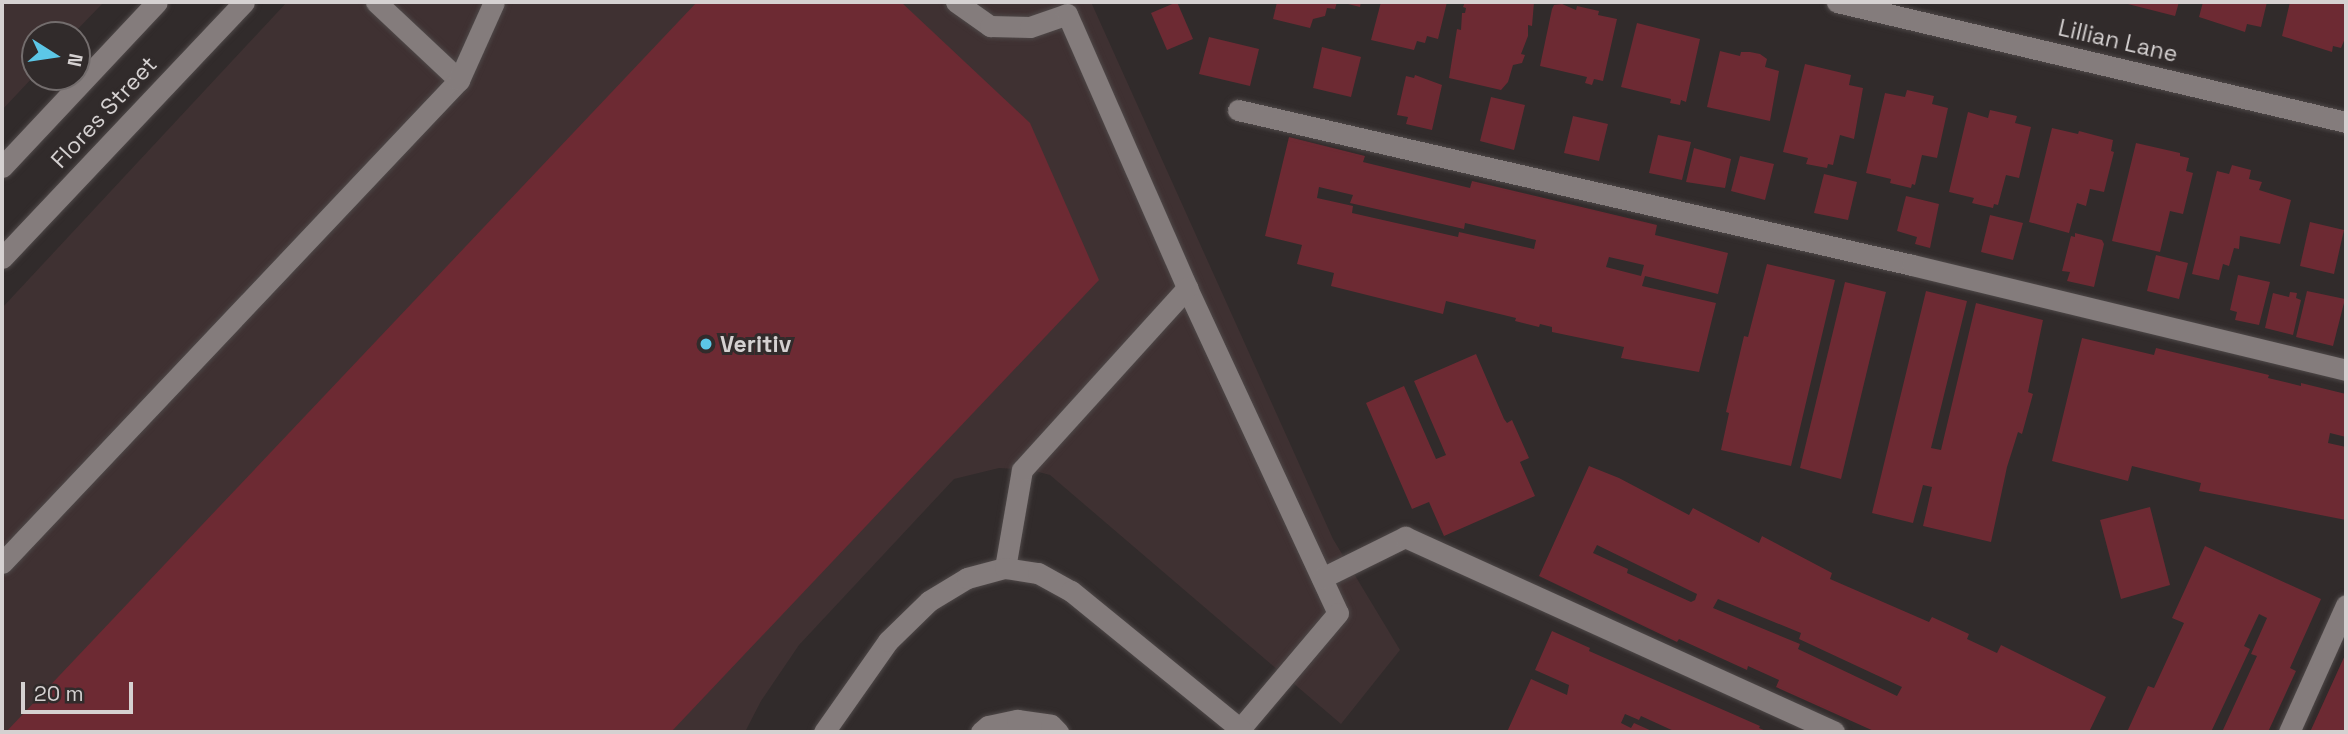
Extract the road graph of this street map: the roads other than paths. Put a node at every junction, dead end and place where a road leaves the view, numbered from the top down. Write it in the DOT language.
graph roads {
  1 [pos="157,2"];
  2 [pos="244,2"];
  3 [pos="376,2"];
  4 [pos="494,2"];
  5 [pos="956,2"];
  6 [pos="1837,2"];
  7 [pos="459,80"];
  8 [pos="1238,110"];
  9 [pos="2346,122"];
  10 [pos="2,167"];
  11 [pos="2,258"];
  12 [pos="1187,288"];
  13 [pos="2346,370"];
  14 [pos="2,562"];
  15 [pos="1005,568"];
  16 [pos="1322,578"];
  17 [pos="2346,605"];
  18 [pos="1242,730"];
  19 [pos="824,732"];
  20 [pos="981,732"];
  21 [pos="1058,732"];
  22 [pos="1834,732"];
  23 [pos="2289,732"];
  1 -- 10 [label="street, Flores Street"];
  2 -- 11 [label="street, Flores Street"];
  3 -- 7 [label="street"];
  4 -- 7 [label="street"];
  5 -- 12 [label="street"];
  6 -- 9 [label="street, Lillian Lane"];
  7 -- 14 [label="street"];
  8 -- 13 [label="street"];
  12 -- 15 [label="street"];
  12 -- 16 [label="street"];
  15 -- 18 [label="street"];
  15 -- 19 [label="street"];
  16 -- 18 [label="street"];
  16 -- 22 [label="street"];
  17 -- 23 [label="street"];
  20 -- 21 [label="street"];
}
